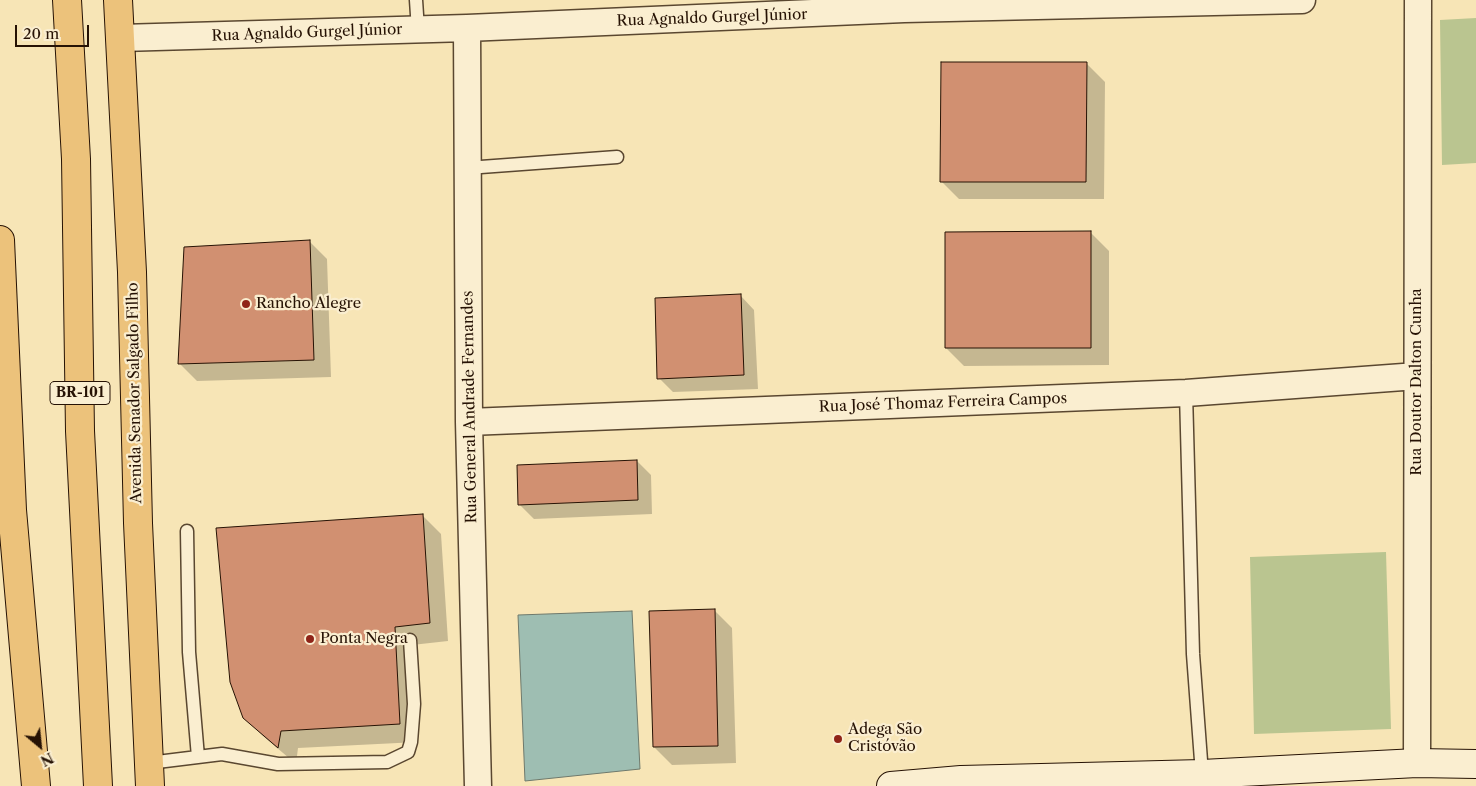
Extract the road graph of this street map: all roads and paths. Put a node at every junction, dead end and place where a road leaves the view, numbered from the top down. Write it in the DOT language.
graph roads {
  1 [pos="67,0"];
  2 [pos="118,0"];
  3 [pos="416,0"];
  4 [pos="1302,0"];
  5 [pos="1418,0"];
  6 [pos="467,28"];
  7 [pos="418,30"];
  8 [pos="121,38"];
  9 [pos="617,157"];
  10 [pos="467,168"];
  11 [pos="0,240"];
  12 [pos="1417,376"];
  13 [pos="1186,393"];
  14 [pos="469,422"];
  15 [pos="0,467"];
  16 [pos="12,510"];
  17 [pos="187,531"];
  18 [pos="410,640"];
  19 [pos="198,757"];
  20 [pos="1417,763"];
  21 [pos="1476,764"];
  22 [pos="1202,774"];
  23 [pos="150,775"];
  24 [pos="36,786"];
  25 [pos="98,786"];
  26 [pos="478,786"];
  27 [pos="891,786"];
  1 -- 25 [label="main road, BR-101"];
  2 -- 8 [label="main road, Avenida Senador Salgado Filho"];
  3 -- 7 [label="lane"];
  4 -- 6 [label="street, Rua Agnaldo Gurgel Júnior"];
  5 -- 12 [label="street, Rua Doutor Dalton Cunha"];
  6 -- 7 [label="street, Rua Agnaldo Gurgel Júnior"];
  6 -- 10 [label="street, Rua General Andrade Fernandes"];
  7 -- 8 [label="street, Rua Agnaldo Gurgel Júnior"];
  8 -- 23 [label="main road, Avenida Senador Salgado Filho"];
  9 -- 10 [label="lane"];
  10 -- 14 [label="street, Rua General Andrade Fernandes"];
  11 -- 16 [label="main road"];
  12 -- 13 [label="street, Rua José Thomaz Ferreira Campos"];
  12 -- 20 [label="street, Rua Doutor Dalton Cunha"];
  13 -- 14 [label="street, Rua José Thomaz Ferreira Campos"];
  13 -- 22 [label="lane"];
  14 -- 26 [label="street, Rua General Andrade Fernandes"];
  15 -- 16 [label="main road"];
  16 -- 24 [label="main road"];
  17 -- 19 [label="lane"];
  18 -- 19 [label="lane"];
  19 -- 23 [label="lane"];
  20 -- 21 [label="main road"];
  20 -- 22 [label="main road"];
  22 -- 27 [label="main road"];
}
